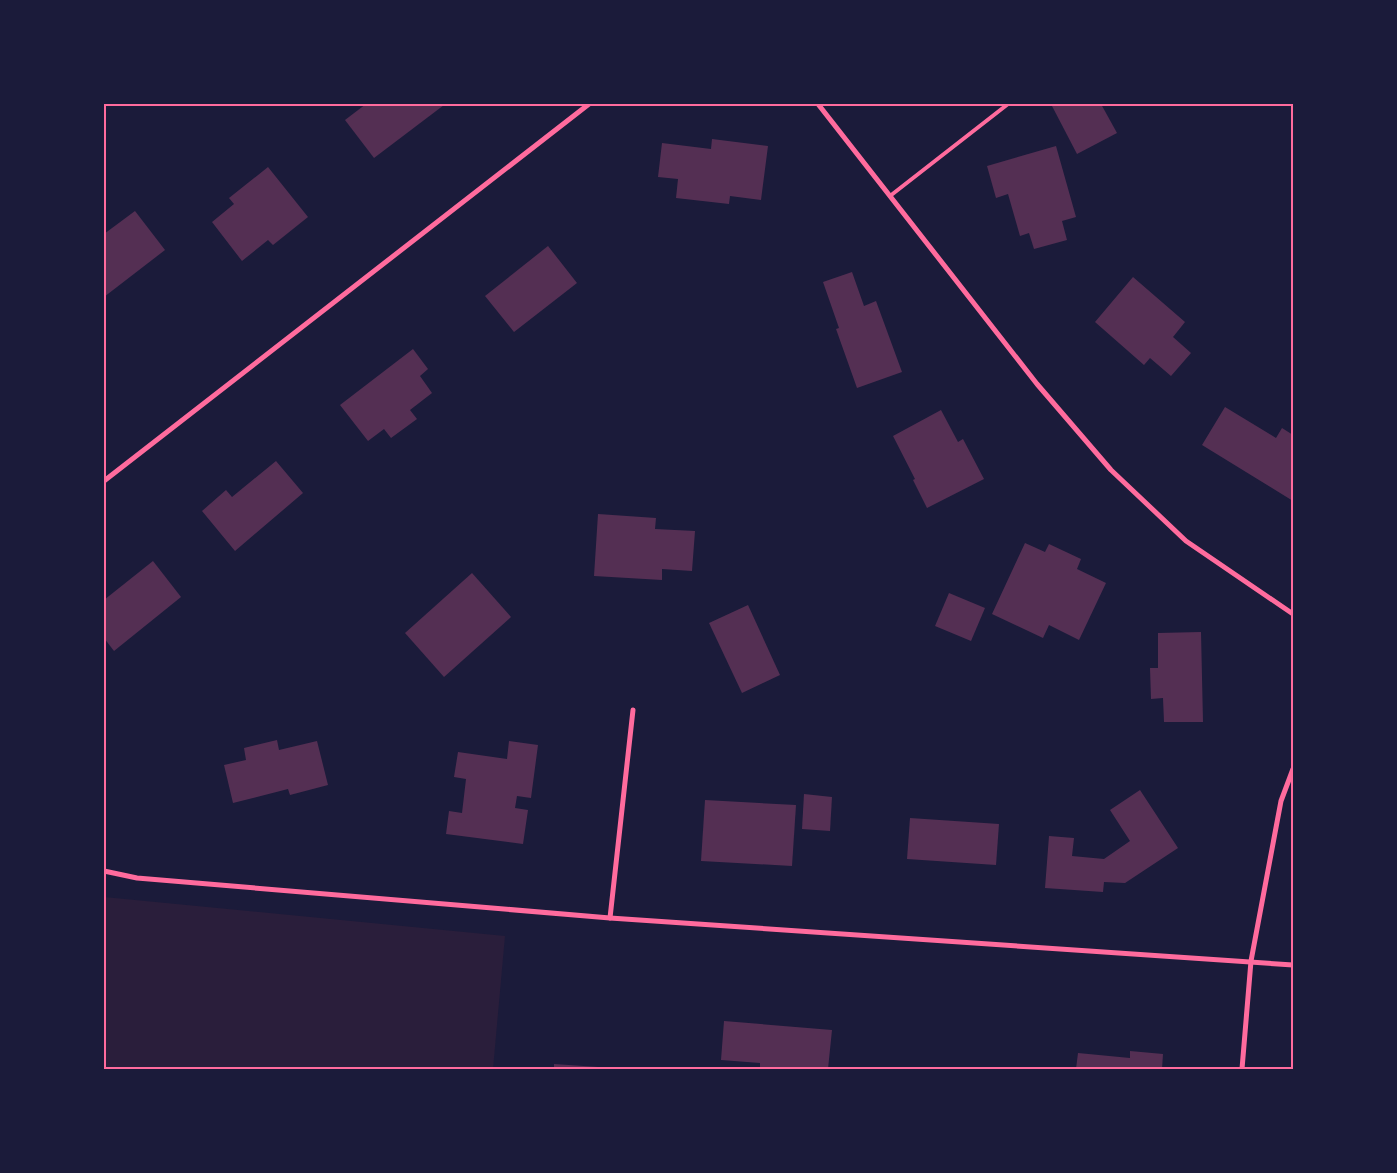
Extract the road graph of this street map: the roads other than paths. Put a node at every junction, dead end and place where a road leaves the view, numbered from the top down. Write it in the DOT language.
graph roads {
  1 [pos="588,104"];
  2 [pos="818,104"];
  3 [pos="1008,104"];
  4 [pos="890,196"];
  5 [pos="104,481"];
  6 [pos="1293,614"];
  7 [pos="633,710"];
  8 [pos="1293,770"];
  9 [pos="104,871"];
  10 [pos="610,918"];
  11 [pos="1251,961"];
  12 [pos="1293,965"];
  13 [pos="1242,1069"];
  1 -- 5 [label="street"];
  2 -- 4 [label="street"];
  3 -- 4 [label="lane"];
  4 -- 6 [label="street"];
  7 -- 10 [label="street"];
  8 -- 11 [label="street"];
  9 -- 10 [label="street"];
  10 -- 11 [label="street"];
  11 -- 12 [label="street"];
  11 -- 13 [label="street"];
}
